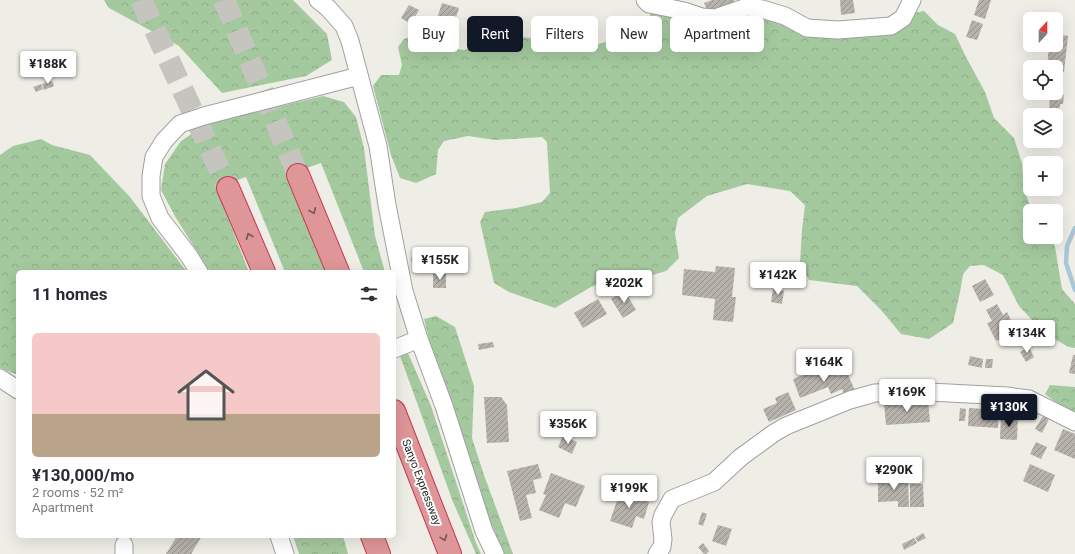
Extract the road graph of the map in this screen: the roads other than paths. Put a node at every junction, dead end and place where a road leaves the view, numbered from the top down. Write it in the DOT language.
graph roads {
  1 [pos="318,0"];
  2 [pos="645,0"];
  3 [pos="912,0"];
  4 [pos="359,76"];
  5 [pos="298,175"];
  6 [pos="228,188"];
  7 [pos="198,270"];
  8 [pos="263,270"];
  9 [pos="337,270"];
  10 [pos="407,344"];
  11 [pos="0,378"];
  12 [pos="16,389"];
  13 [pos="396,416"];
  14 [pos="1075,422"];
  15 [pos="280,538"];
  16 [pos="373,538"];
  17 [pos="285,554"];
  18 [pos="379,554"];
  19 [pos="450,554"];
  20 [pos="495,554"];
  21 [pos="657,554"];
  1 -- 4 [label="street"];
  2 -- 3 [label="street"];
  4 -- 7 [label="street"];
  4 -- 10 [label="street"];
  5 -- 9 [label="highway, one-way"];
  8 -- 6 [label="highway, one-way"];
  10 -- 20 [label="street"];
  11 -- 12 [label="street"];
  13 -- 19 [label="highway, Sanyo Expressway, one-way"];
  14 -- 21 [label="street"];
  15 -- 17 [label="street"];
  16 -- 18 [label="highway"];
}
